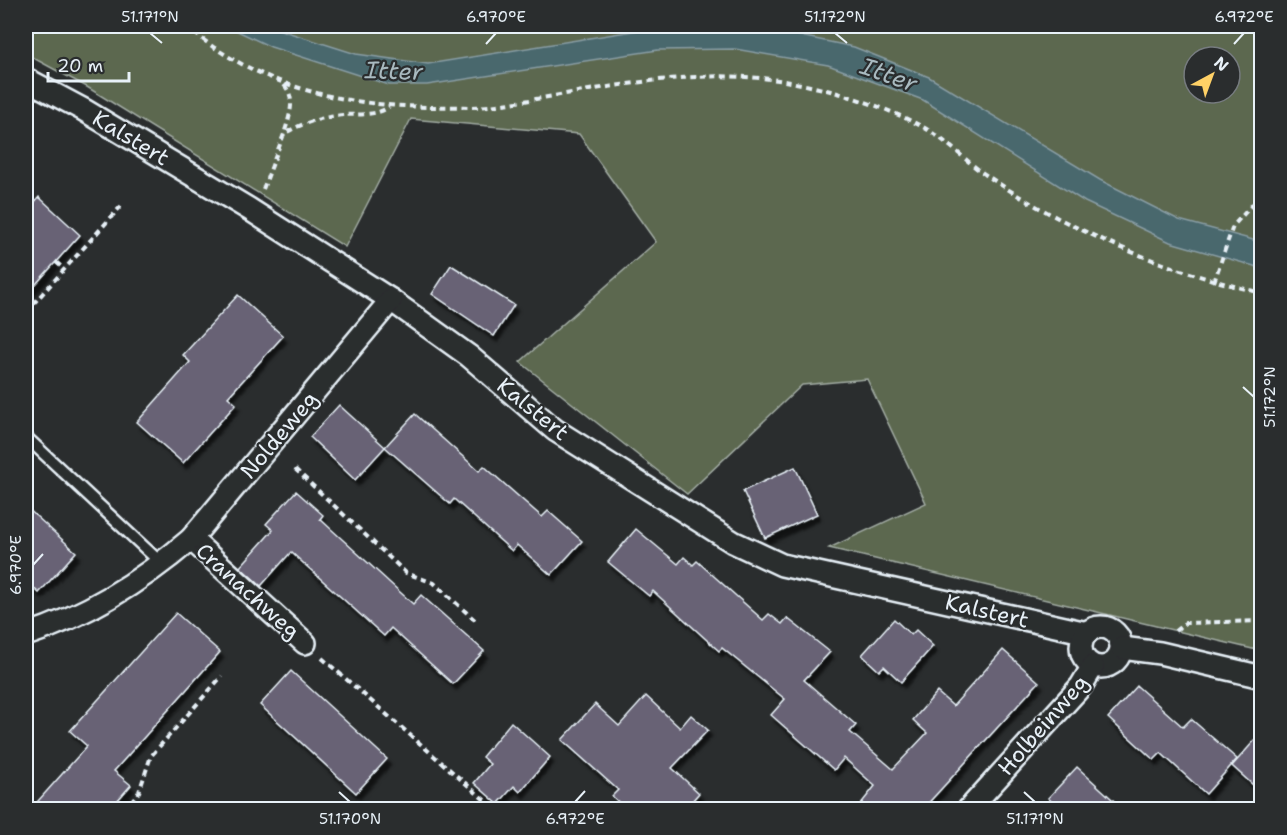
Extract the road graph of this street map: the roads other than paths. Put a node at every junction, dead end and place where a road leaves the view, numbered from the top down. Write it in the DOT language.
graph roads {
  1 [pos="26,79"];
  2 [pos="391,300"];
  3 [pos="26,437"];
  4 [pos="191,539"];
  5 [pos="162,564"];
  6 [pos="1087,633"];
  7 [pos="26,635"];
  8 [pos="305,643"];
  9 [pos="1122,648"];
  10 [pos="1093,666"];
  11 [pos="1262,677"];
  12 [pos="968,810"];
  1 -- 2 [label="street, Kalstert"];
  2 -- 4 [label="street, Noldeweg"];
  2 -- 6 [label="street, Kalstert"];
  3 -- 5 [label="lane"];
  4 -- 5 [label="street, Noldeweg"];
  4 -- 8 [label="street, Cranachweg"];
  5 -- 7 [label="street, Noldeweg"];
  6 -- 9 [label="street, Kalstert"];
  6 -- 10 [label="street"];
  9 -- 10 [label="street"];
  9 -- 11 [label="street"];
  10 -- 12 [label="street, Holbeinweg"];
}
